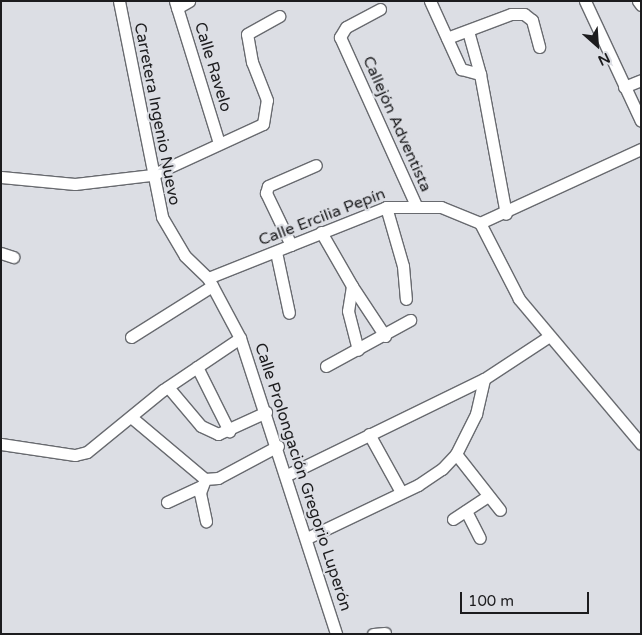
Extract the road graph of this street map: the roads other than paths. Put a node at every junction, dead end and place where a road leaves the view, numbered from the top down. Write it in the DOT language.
graph roads {
  1 [pos="119,1"];
  2 [pos="190,1"];
  3 [pos="430,1"];
  4 [pos="585,1"];
  5 [pos="638,1"];
  6 [pos="176,5"];
  7 [pos="641,5"];
  8 [pos="380,10"];
  9 [pos="279,16"];
  10 [pos="468,31"];
  11 [pos="447,38"];
  12 [pos="539,47"];
  13 [pos="480,74"];
  14 [pos="641,80"];
  15 [pos="624,87"];
  16 [pos="641,120"];
  17 [pos="219,144"];
  18 [pos="641,148"];
  19 [pos="316,165"];
  20 [pos="152,174"];
  21 [pos="1,177"];
  22 [pos="416,205"];
  23 [pos="386,207"];
  24 [pos="506,214"];
  25 [pos="480,223"];
  26 [pos="321,232"];
  27 [pos="292,245"];
  28 [pos="276,252"];
  29 [pos="1,253"];
  30 [pos="13,257"];
  31 [pos="210,282"];
  32 [pos="352,286"];
  33 [pos="406,299"];
  34 [pos="290,313"];
  35 [pos="410,320"];
  36 [pos="385,336"];
  37 [pos="131,337"];
  38 [pos="548,337"];
  39 [pos="240,338"];
  40 [pos="358,350"];
  41 [pos="326,366"];
  42 [pos="197,367"];
  43 [pos="484,379"];
  44 [pos="168,387"];
  45 [pos="266,412"];
  46 [pos="131,417"];
  47 [pos="229,431"];
  48 [pos="369,434"];
  49 [pos="1,444"];
  50 [pos="641,444"];
  51 [pos="278,446"];
  52 [pos="456,454"];
  53 [pos="287,475"];
  54 [pos="203,483"];
  55 [pos="401,492"];
  56 [pos="488,496"];
  57 [pos="167,502"];
  58 [pos="500,510"];
  59 [pos="466,511"];
  60 [pos="452,519"];
  61 [pos="206,521"];
  62 [pos="307,538"];
  63 [pos="480,538"];
  64 [pos="385,633"];
  65 [pos="336,634"];
  66 [pos="373,634"];
  1 -- 20 [label="street, Carretera Ingenio Nuevo"];
  2 -- 6 [label="street"];
  3 -- 11 [label="street"];
  4 -- 15 [label="street"];
  5 -- 7 [label="street"];
  6 -- 17 [label="street, Calle Ravelo"];
  8 -- 22 [label="street, Callejón Adventista"];
  9 -- 17 [label="street"];
  10 -- 11 [label="street"];
  10 -- 12 [label="street"];
  10 -- 13 [label="street"];
  11 -- 13 [label="street"];
  13 -- 24 [label="street"];
  14 -- 15 [label="street"];
  15 -- 16 [label="street"];
  17 -- 20 [label="street"];
  18 -- 24 [label="street"];
  19 -- 27 [label="street"];
  20 -- 21 [label="street"];
  20 -- 31 [label="street, Carretera Ingenio Nuevo"];
  22 -- 23 [label="street, Calle Ercilia Pepín"];
  22 -- 25 [label="street, Calle Ercilia Pepín"];
  23 -- 26 [label="street, Calle Ercilia Pepín"];
  23 -- 33 [label="street"];
  24 -- 25 [label="street"];
  25 -- 38 [label="street"];
  26 -- 27 [label="street, Calle Ercilia Pepín"];
  26 -- 32 [label="street"];
  27 -- 28 [label="street, Calle Ercilia Pepín"];
  28 -- 31 [label="street, Calle Ercilia Pepín"];
  28 -- 34 [label="street"];
  29 -- 30 [label="street"];
  31 -- 37 [label="street, Calle Ercilia Pepín"];
  31 -- 39 [label="street, Calle Prolongación Gregorio Luperón"];
  32 -- 36 [label="street"];
  32 -- 40 [label="street"];
  35 -- 36 [label="street"];
  36 -- 40 [label="street"];
  38 -- 43 [label="street"];
  38 -- 50 [label="street"];
  39 -- 42 [label="street"];
  39 -- 45 [label="street, Calle Prolongación Gregorio Luperón"];
  40 -- 41 [label="street"];
  42 -- 44 [label="street"];
  42 -- 47 [label="street"];
  43 -- 48 [label="street"];
  43 -- 52 [label="street"];
  44 -- 46 [label="street"];
  44 -- 47 [label="street"];
  45 -- 47 [label="street"];
  45 -- 51 [label="street, Calle Prolongación Gregorio Luperón"];
  46 -- 49 [label="street"];
  46 -- 54 [label="street"];
  48 -- 53 [label="street"];
  48 -- 55 [label="street"];
  51 -- 53 [label="street, Calle Prolongación Gregorio Luperón"];
  51 -- 54 [label="street"];
  52 -- 55 [label="street"];
  52 -- 56 [label="street"];
  53 -- 62 [label="street, Calle Prolongación Gregorio Luperón"];
  54 -- 57 [label="street"];
  54 -- 61 [label="street"];
  55 -- 62 [label="street"];
  56 -- 58 [label="street"];
  56 -- 59 [label="street"];
  59 -- 60 [label="street"];
  59 -- 63 [label="street"];
  62 -- 65 [label="street, Calle Prolongación Gregorio Luperón"];
  64 -- 66 [label="street"];
}
